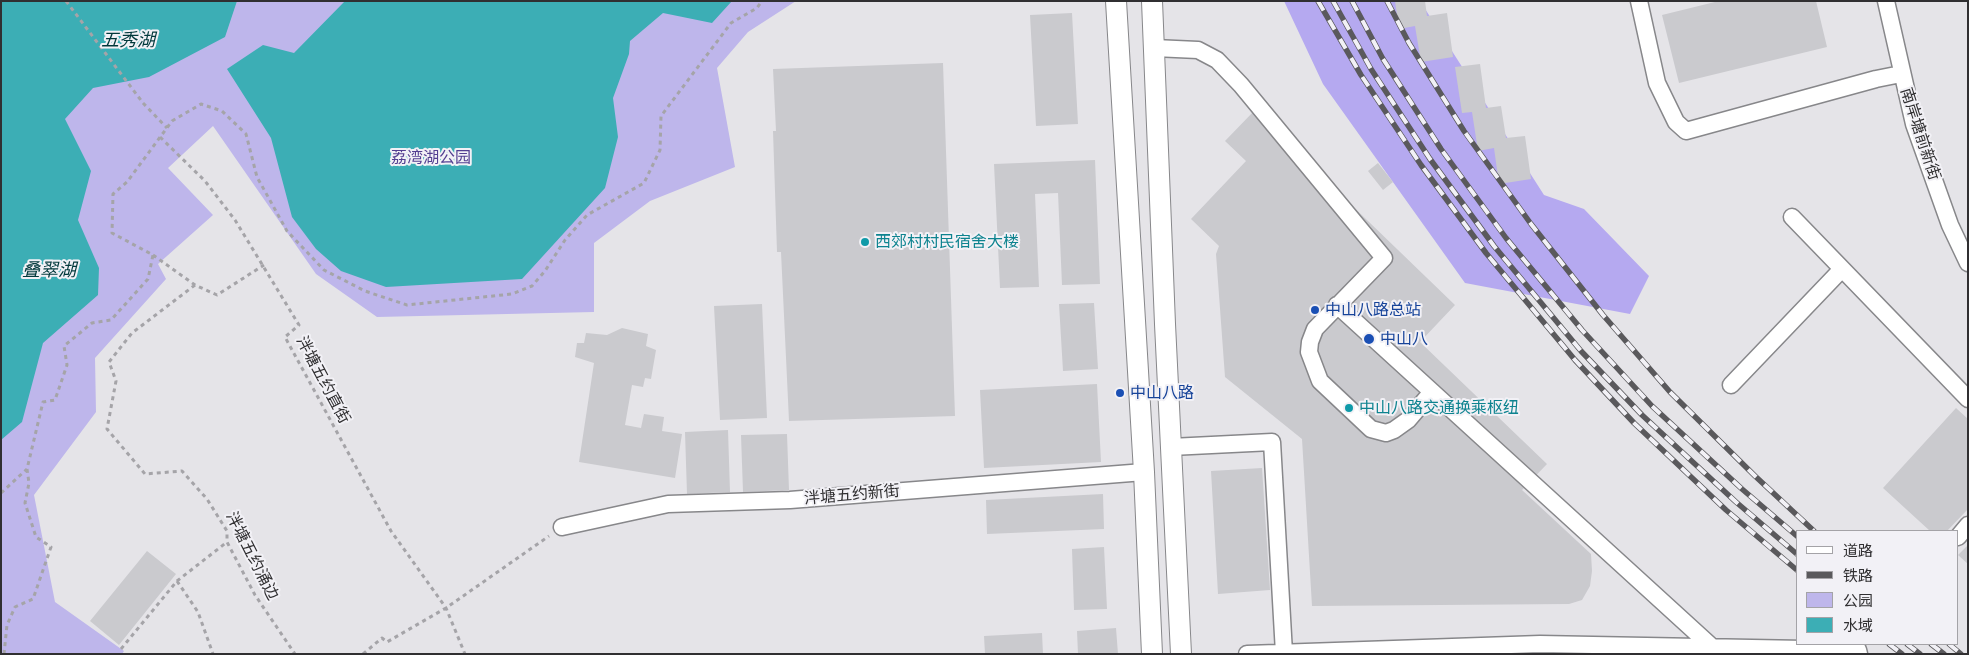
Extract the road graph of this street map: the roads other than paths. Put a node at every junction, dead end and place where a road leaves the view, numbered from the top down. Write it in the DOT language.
graph roads {
  1 [pos="1116,1"];
  2 [pos="1152,1"];
  3 [pos="1639,1"];
  4 [pos="1886,1"];
  5 [pos="1154,48"];
  6 [pos="1901,74"];
  7 [pos="1792,217"];
  8 [pos="1968,263"];
  9 [pos="1842,269"];
  10 [pos="1337,306"];
  11 [pos="1731,385"];
  12 [pos="1431,393"];
  13 [pos="1968,399"];
  14 [pos="1171,447"];
  15 [pos="1144,472"];
  16 [pos="1968,526"];
  17 [pos="562,527"];
  18 [pos="1959,536"];
  19 [pos="1712,648"];
  20 [pos="1861,649"];
  21 [pos="1284,653"];
  22 [pos="1152,654"];
  23 [pos="1181,654"];
  24 [pos="1247,654"];
  1 -- 15 [label="main road"];
  2 -- 5 [label="main road"];
  3 -- 6 [label="street"];
  4 -- 6 [label="street, 南岸塘前新街"];
  5 -- 10 [label="street"];
  5 -- 14 [label="main road"];
  6 -- 8 [label="street, 南岸塘前新街"];
  7 -- 9 [label="street"];
  9 -- 11 [label="street"];
  9 -- 13 [label="street"];
  10 -- 12 [label="street"];
  10 -- 12 [label="street"];
  12 -- 19 [label="street"];
  14 -- 21 [label="street"];
  14 -- 23 [label="main road"];
  15 -- 17 [label="street, 泮塘五约新街"];
  15 -- 22 [label="main road"];
  16 -- 18 [label="street"];
  19 -- 20 [label="street"];
  19 -- 21 [label="street"];
  21 -- 24 [label="street"];
}
